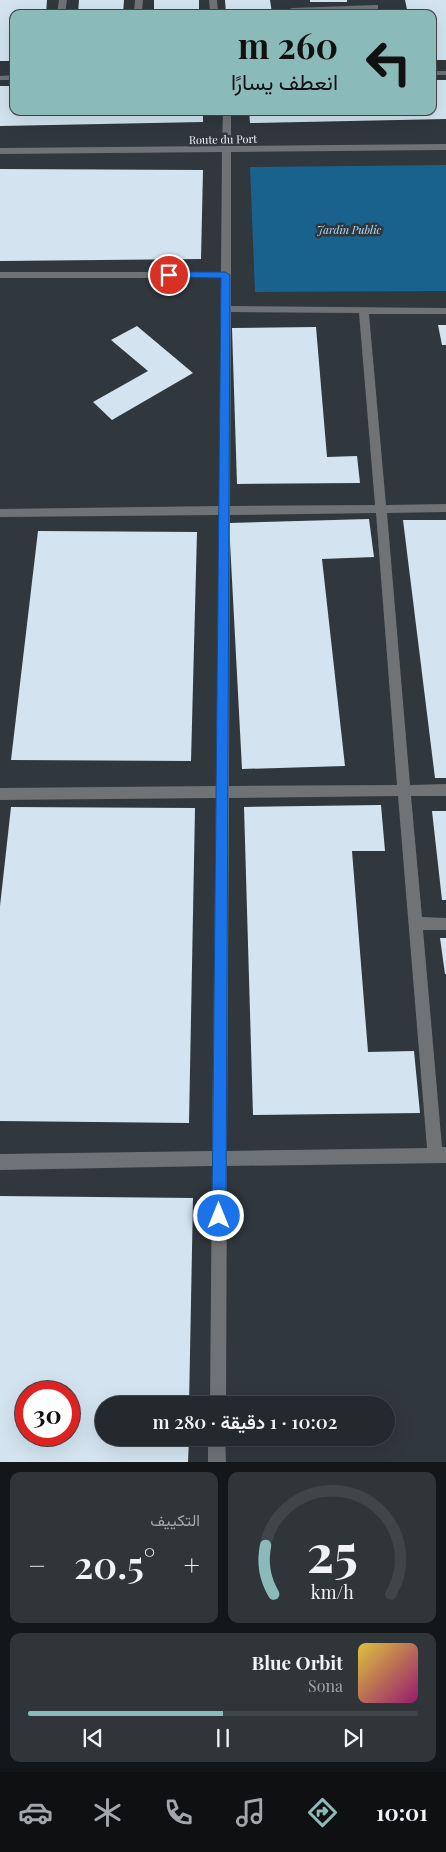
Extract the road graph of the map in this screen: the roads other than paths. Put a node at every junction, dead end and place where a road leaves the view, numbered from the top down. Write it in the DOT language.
graph roads {
  1 [pos="375,7"];
  2 [pos="325,10"];
  3 [pos="226,115"];
  4 [pos="446,147"];
  5 [pos="226,150"];
  6 [pos="0,151"];
  7 [pos="0,275"];
  8 [pos="225,275"];
  9 [pos="225,309"];
  10 [pos="364,310"];
  11 [pos="446,311"];
  12 [pos="446,508"];
  13 [pos="381,509"];
  14 [pos="224,510"];
  15 [pos="0,513"];
  16 [pos="446,790"];
  17 [pos="404,791"];
  18 [pos="222,792"];
  19 [pos="0,794"];
  20 [pos="415,923"];
  21 [pos="446,924"];
  22 [pos="440,1155"];
  23 [pos="219,1159"];
  24 [pos="0,1162"];
  25 [pos="218,1396"];
  26 [pos="217,1446"];
  27 [pos="217,1462"];
  1 -- 2 [label="street"];
  3 -- 5 [label="street"];
  4 -- 5 [label="street, Route du Port"];
  5 -- 6 [label="street, Route du Port"];
  5 -- 8 [label="street"];
  7 -- 8 [label="street"];
  8 -- 9 [label="street"];
  9 -- 10 [label="street"];
  9 -- 14 [label="street"];
  10 -- 11 [label="street"];
  10 -- 13 [label="street"];
  12 -- 13 [label="street"];
  13 -- 14 [label="street"];
  13 -- 17 [label="street"];
  14 -- 15 [label="street"];
  14 -- 18 [label="street"];
  16 -- 17 [label="street"];
  17 -- 18 [label="street"];
  17 -- 20 [label="street"];
  18 -- 19 [label="street"];
  18 -- 23 [label="street"];
  20 -- 21 [label="street"];
  20 -- 22 [label="street"];
  22 -- 23 [label="street"];
  23 -- 24 [label="street"];
  23 -- 25 [label="street"];
  26 -- 27 [label="street"];
}
